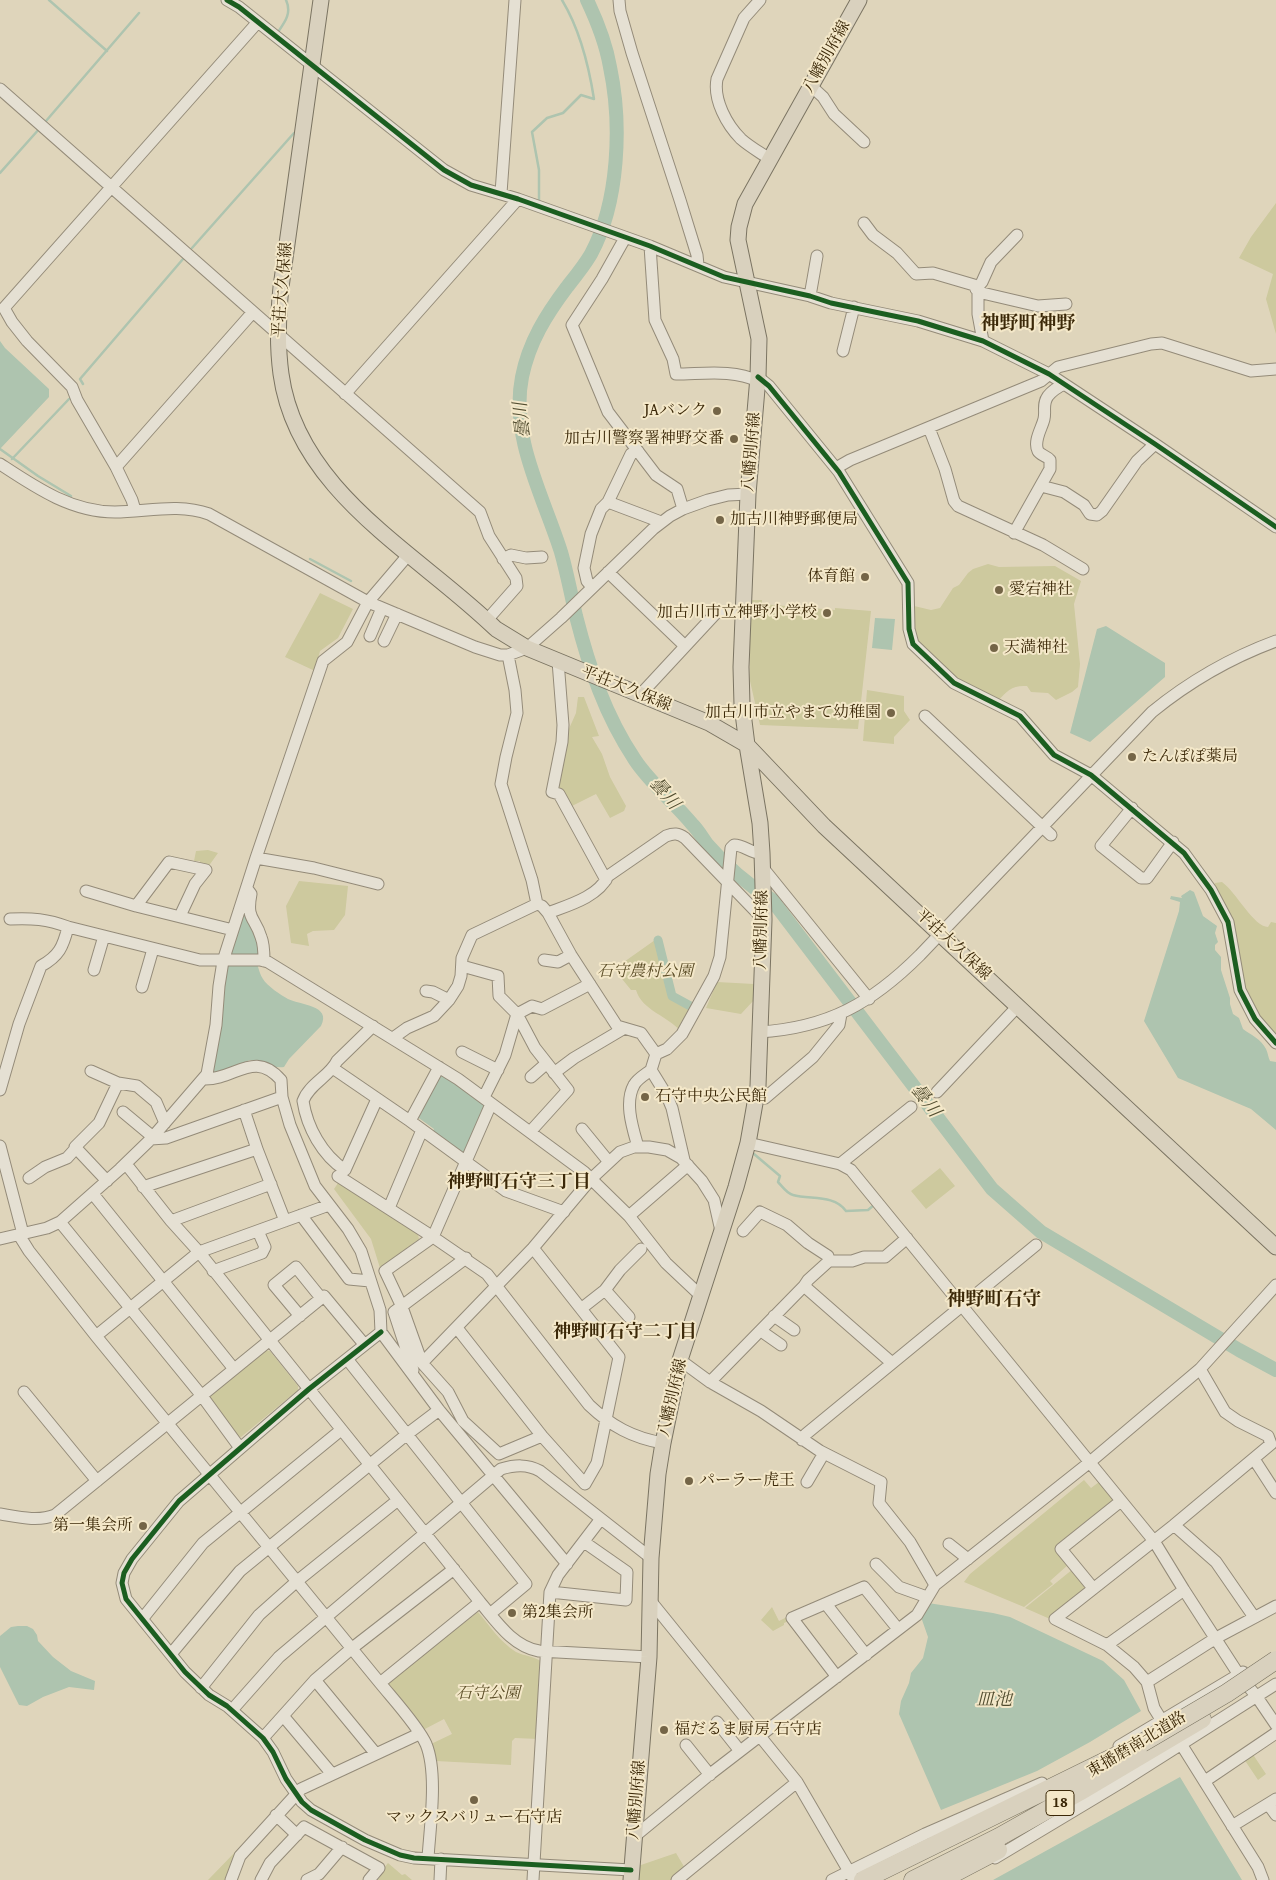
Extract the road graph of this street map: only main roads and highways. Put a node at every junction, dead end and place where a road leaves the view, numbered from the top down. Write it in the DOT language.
graph roads {
  1 [pos="322,0"];
  2 [pos="859,0"];
  3 [pos="746,744"];
  4 [pos="1276,1248"];
  5 [pos="1276,1660"];
  6 [pos="1276,1669"];
  7 [pos="1202,1718"];
  8 [pos="1142,1743"];
  9 [pos="631,1875"];
  10 [pos="855,1877"];
  11 [pos="888,1880"];
  12 [pos="913,1880"];
  13 [pos="941,1880"];
  1 -- 3 [label="main road, 平荘大久保線"];
  2 -- 3 [label="main road, 八幡別府線"];
  3 -- 4 [label="main road, 平荘大久保線"];
  3 -- 9 [label="main road, 八幡別府線"];
  5 -- 8 [label="highway, 東播磨南北道路 / 18, bridge"];
  6 -- 7 [label="highway, 東播磨南北道路 / 18"];
  7 -- 12 [label="highway, 東播磨南北道路 / 18"];
  7 -- 13 [label="highway, 18"];
  8 -- 10 [label="highway, 18"];
  8 -- 11 [label="highway, 東播磨南北道路 / 18"];
}
